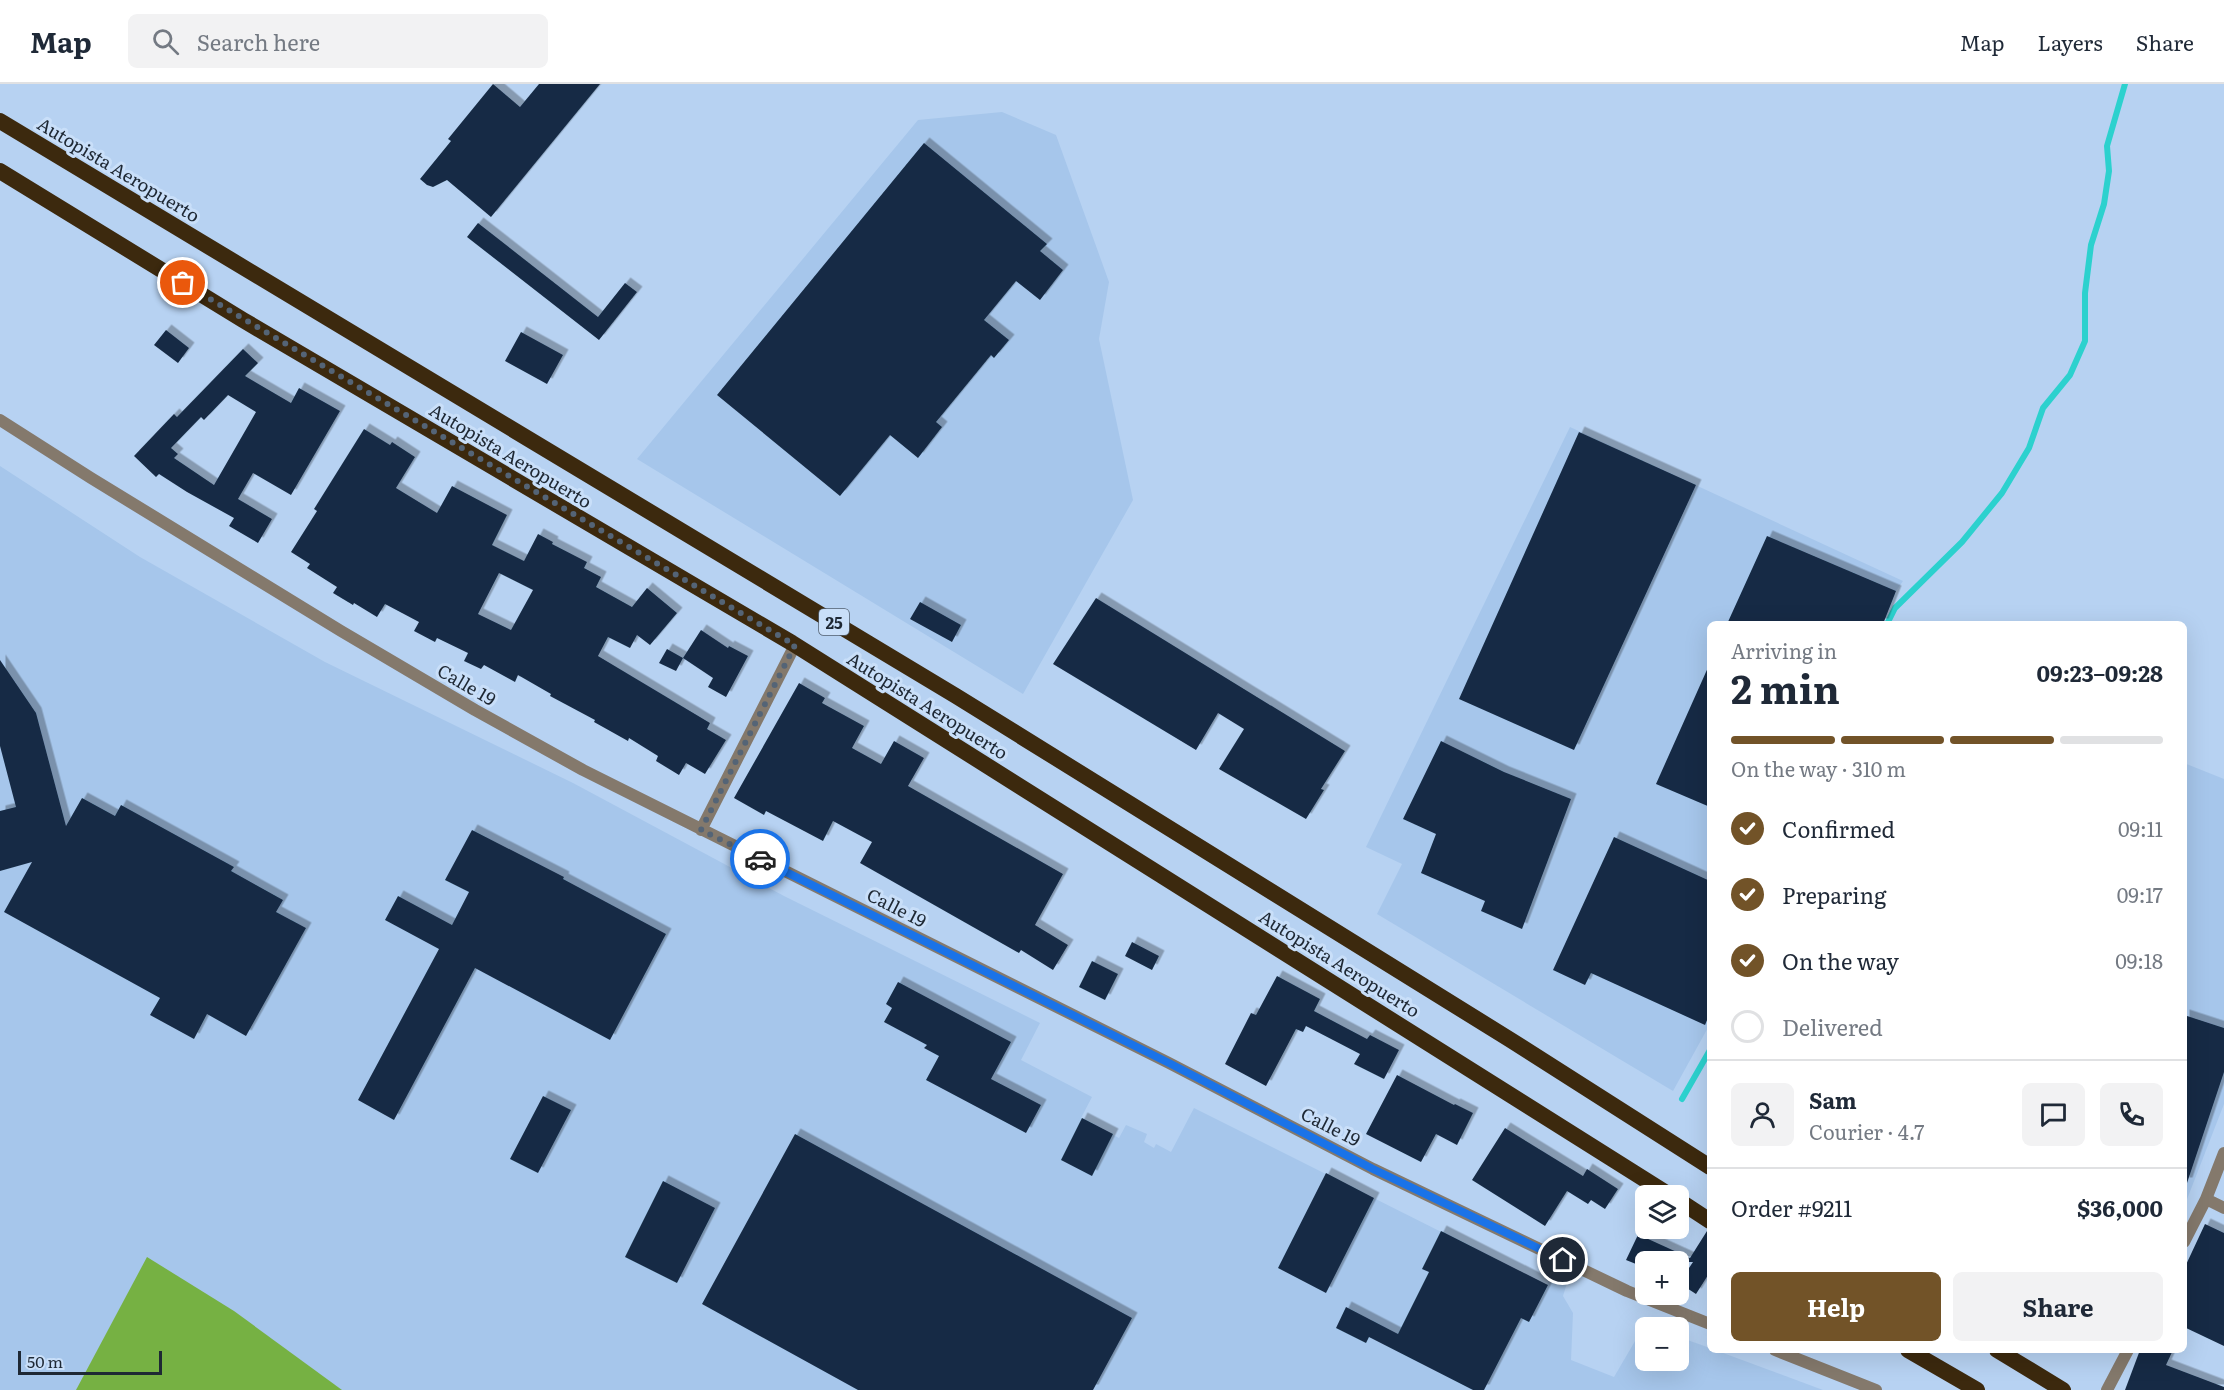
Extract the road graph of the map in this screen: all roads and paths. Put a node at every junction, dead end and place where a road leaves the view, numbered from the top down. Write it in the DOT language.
graph roads {
  1 [pos="0,121"];
  2 [pos="0,171"];
  3 [pos="0,420"];
  4 [pos="795,645"];
  5 [pos="701,830"];
  6 [pos="2224,1153"];
  7 [pos="1707,1165"];
  8 [pos="1654,1185"];
  9 [pos="2206,1199"];
  10 [pos="1689,1207"];
  11 [pos="2224,1208"];
  12 [pos="1707,1219"];
  13 [pos="2187,1236"];
  14 [pos="1707,1323"];
  15 [pos="1783,1353"];
  16 [pos="1913,1353"];
  17 [pos="2002,1353"];
  18 [pos="2126,1353"];
  19 [pos="1876,1390"];
  20 [pos="1977,1390"];
  21 [pos="2063,1390"];
  22 [pos="2107,1390"];
  1 -- 7 [label="highway, Autopista Aeropuerto / 25"];
  2 -- 4 [label="highway, Autopista Aeropuerto / 25"];
  3 -- 5 [label="street, Calle 19"];
  4 -- 5 [label="street"];
  4 -- 8 [label="highway, Autopista Aeropuerto / 25"];
  5 -- 14 [label="street, Calle 19"];
  6 -- 9 [label="street"];
  9 -- 11 [label="street"];
  9 -- 13 [label="street"];
  10 -- 12 [label="highway"];
  15 -- 19 [label="street"];
  16 -- 20 [label="highway"];
  17 -- 21 [label="highway"];
  18 -- 22 [label="street"];
}
